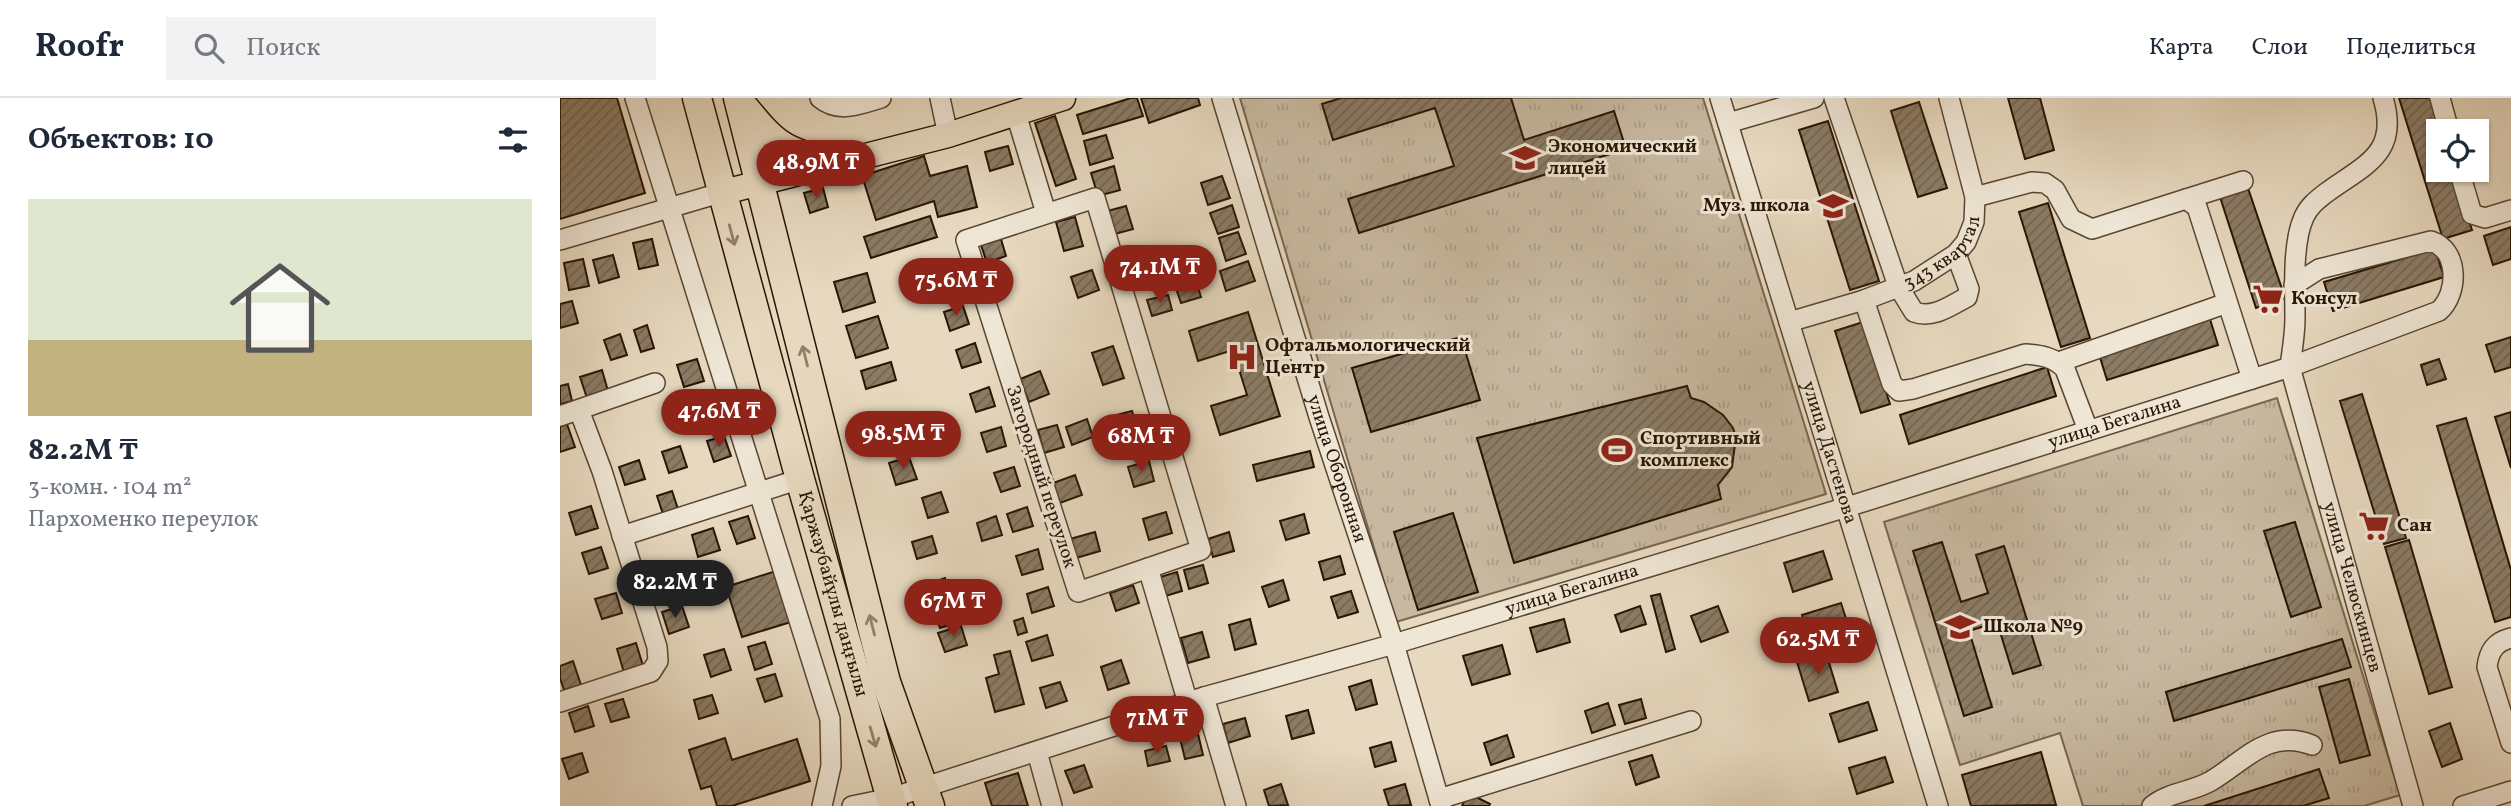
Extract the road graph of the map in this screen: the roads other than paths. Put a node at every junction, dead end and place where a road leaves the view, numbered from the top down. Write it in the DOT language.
graph roads {
  1 [pos="635,98"];
  2 [pos="696,98"];
  3 [pos="738,98"];
  4 [pos="820,98"];
  5 [pos="881,98"];
  6 [pos="940,98"];
  7 [pos="1063,98"];
  8 [pos="1222,98"];
  9 [pos="1720,98"];
  10 [pos="1834,98"];
  11 [pos="2383,98"];
  12 [pos="2440,98"];
  13 [pos="1951,99"];
  14 [pos="1801,100"];
  15 [pos="1016,114"];
  16 [pos="2446,119"];
  17 [pos="1728,123"];
  18 [pos="948,135"];
  19 [pos="840,162"];
  20 [pos="2243,181"];
  21 [pos="761,182"];
  22 [pos="2463,182"];
  23 [pos="720,193"];
  24 [pos="1975,197"];
  25 [pos="2186,199"];
  26 [pos="671,206"];
  27 [pos="2511,211"];
  28 [pos="1046,213"];
  29 [pos="560,240"];
  30 [pos="1956,254"];
  31 [pos="2294,285"];
  32 [pos="1898,286"];
  33 [pos="1864,300"];
  34 [pos="2227,303"];
  35 [pos="1789,322"];
  36 [pos="2059,362"];
  37 [pos="2290,367"];
  38 [pos="2252,379"];
  39 [pos="655,383"];
  40 [pos="579,410"];
  41 [pos="560,416"];
  42 [pos="2088,430"];
  43 [pos="800,479"];
  44 [pos="760,492"];
  45 [pos="1846,507"];
  46 [pos="622,536"];
  47 [pos="1148,568"];
  48 [pos="2511,638"];
  49 [pos="1394,644"];
  50 [pos="1196,700"];
  51 [pos="560,702"];
  52 [pos="1692,720"];
  53 [pos="2509,730"];
  54 [pos="2312,745"];
  55 [pos="1037,752"];
  56 [pos="2511,791"];
  57 [pos="927,796"];
  58 [pos="892,802"];
  59 [pos="1440,803"];
  60 [pos="822,806"];
  61 [pos="852,806"];
  62 [pos="1052,806"];
  63 [pos="1236,806"];
  64 [pos="1938,806"];
  65 [pos="2152,806"];
  66 [pos="2413,806"];
  67 [pos="2463,806"];
  1 -- 26 [label="street"];
  2 -- 23 [label="highway, Қаржаубайұлы даңғылы"];
  3 -- 19 [label="main road"];
  3 -- 21 [label="highway, Қаржаубайұлы даңғылы"];
  4 -- 5 [label="street"];
  6 -- 18 [label="street"];
  7 -- 15 [label="main road"];
  8 -- 49 [label="street, улица Оборонная"];
  9 -- 17 [label="street, улица Дастенова"];
  10 -- 32 [label="street"];
  11 -- 31 [label="street"];
  12 -- 16 [label="street"];
  13 -- 24 [label="street, 343 квартал"];
  14 -- 17 [label="street"];
  15 -- 18 [label="main road"];
  15 -- 28 [label="street"];
  17 -- 35 [label="street, улица Дастенова"];
  18 -- 19 [label="main road"];
  19 -- 21 [label="main road"];
  20 -- 25 [label="street"];
  21 -- 23 [label="main road"];
  57 -- 21 [label="highway, Қаржаубайұлы даңғылы, one-way"];
  22 -- 27 [label="street"];
  23 -- 26 [label="street"];
  23 -- 43 [label="highway, Қаржаубайұлы даңғылы, one-way"];
  24 -- 25 [label="street"];
  24 -- 30 [label="street, 343 квартал"];
  25 -- 34 [label="street"];
  26 -- 29 [label="street"];
  26 -- 44 [label="street"];
  28 -- 47 [label="street, Загородный переулок"];
  28 -- 47 [label="street, Загородный переулок"];
  30 -- 32 [label="street, 343 квартал"];
  30 -- 32 [label="street"];
  31 -- 37 [label="street"];
  31 -- 37 [label="street, улица Бегалина"];
  32 -- 33 [label="street, 343 квартал"];
  33 -- 35 [label="street, 343 квартал"];
  33 -- 36 [label="street"];
  34 -- 36 [label="street"];
  34 -- 38 [label="street"];
  35 -- 45 [label="street, улица Дастенова"];
  36 -- 42 [label="street"];
  37 -- 38 [label="street, улица Бегалина"];
  37 -- 66 [label="street, улица Челюскинцев"];
  38 -- 42 [label="street, улица Бегалина"];
  39 -- 40 [label="street"];
  40 -- 41 [label="street"];
  40 -- 46 [label="street"];
  42 -- 45 [label="street, улица Бегалина"];
  43 -- 44 [label="street"];
  43 -- 58 [label="highway, Қаржаубайұлы даңғылы, one-way"];
  44 -- 46 [label="street"];
  44 -- 60 [label="street"];
  45 -- 49 [label="street, улица Бегалина"];
  45 -- 64 [label="street, улица Дастенова"];
  46 -- 51 [label="street"];
  47 -- 50 [label="street"];
  48 -- 53 [label="street"];
  49 -- 50 [label="street, улица Бегалина"];
  49 -- 59 [label="street, улица Оборонная"];
  50 -- 55 [label="street, улица Бегалина"];
  50 -- 63 [label="street"];
  52 -- 59 [label="street, улица Оборонная"];
  54 -- 65 [label="street"];
  55 -- 57 [label="street, улица Бегалина"];
  55 -- 62 [label="street"];
  56 -- 67 [label="street"];
  57 -- 58 [label="street, улица Бегалина"];
  58 -- 61 [label="street, улица Бегалина"];
}
